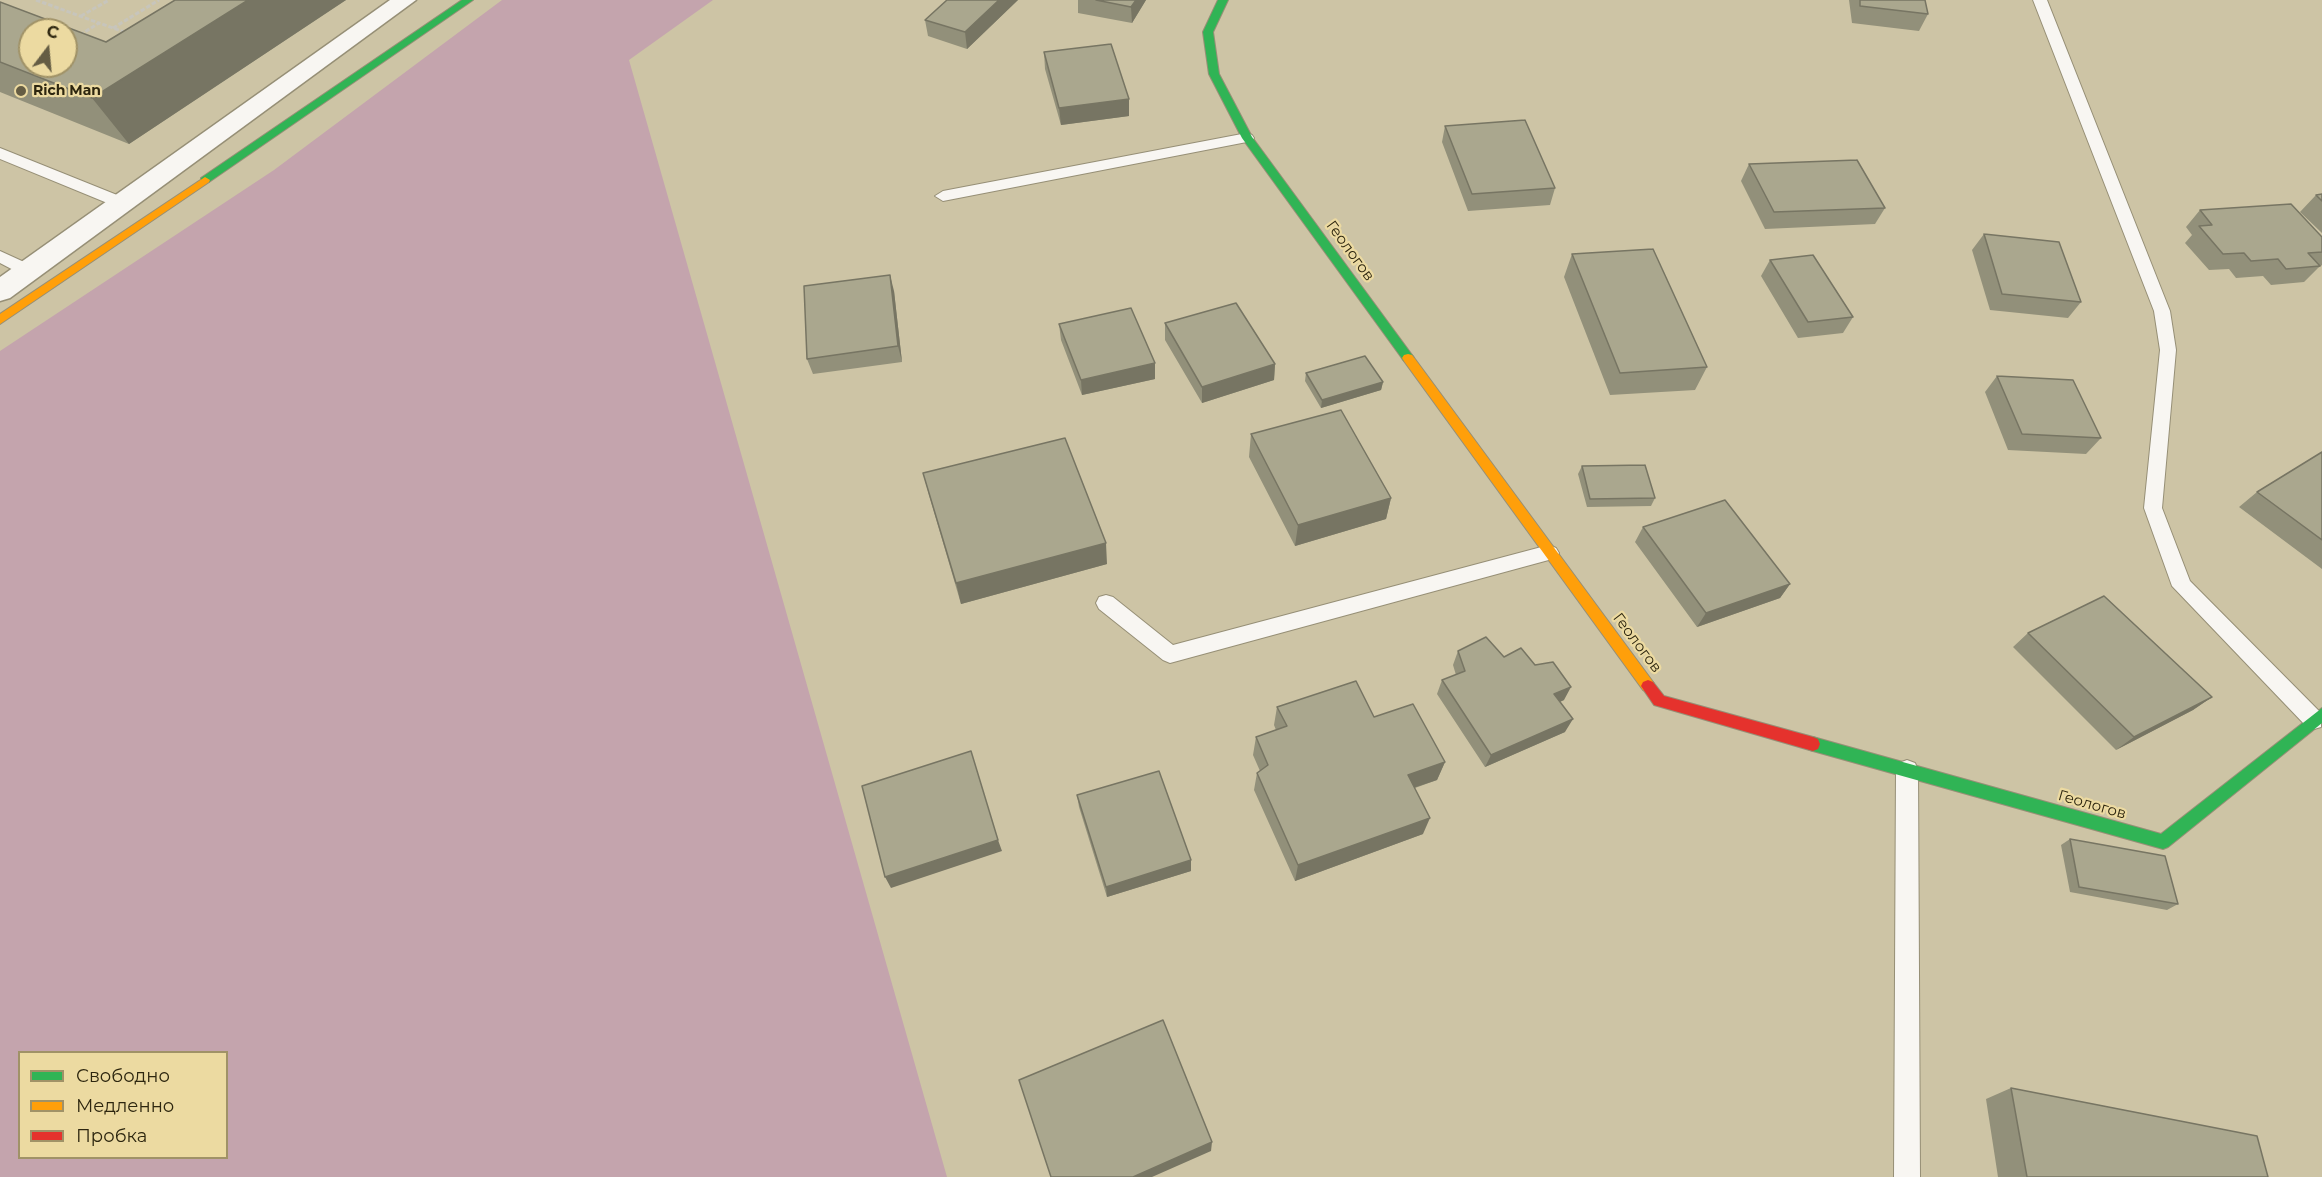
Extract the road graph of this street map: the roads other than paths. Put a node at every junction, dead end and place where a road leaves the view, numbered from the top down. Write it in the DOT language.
graph roads {
  1 [pos="405,0"];
  2 [pos="468,0"];
  3 [pos="1222,0"];
  4 [pos="2040,0"];
  5 [pos="1247,138"];
  6 [pos="0,153"];
  7 [pos="943,196"];
  8 [pos="122,203"];
  9 [pos="0,256"];
  10 [pos="29,271"];
  11 [pos="0,291"];
  12 [pos="0,320"];
  13 [pos="1549,553"];
  14 [pos="1106,603"];
  15 [pos="2318,717"];
  16 [pos="1907,770"];
  17 [pos="1907,1177"];
  1 -- 8 [label="street"];
  2 -- 12 [label="street"];
  3 -- 5 [label="street, Геологов"];
  4 -- 15 [label="lane"];
  5 -- 7 [label="lane"];
  5 -- 13 [label="street, Геологов"];
  6 -- 8 [label="lane"];
  8 -- 10 [label="street"];
  9 -- 10 [label="lane"];
  10 -- 11 [label="street"];
  13 -- 14 [label="lane"];
  13 -- 16 [label="street, Геологов"];
  15 -- 16 [label="street, Геологов"];
  16 -- 17 [label="lane"];
}
